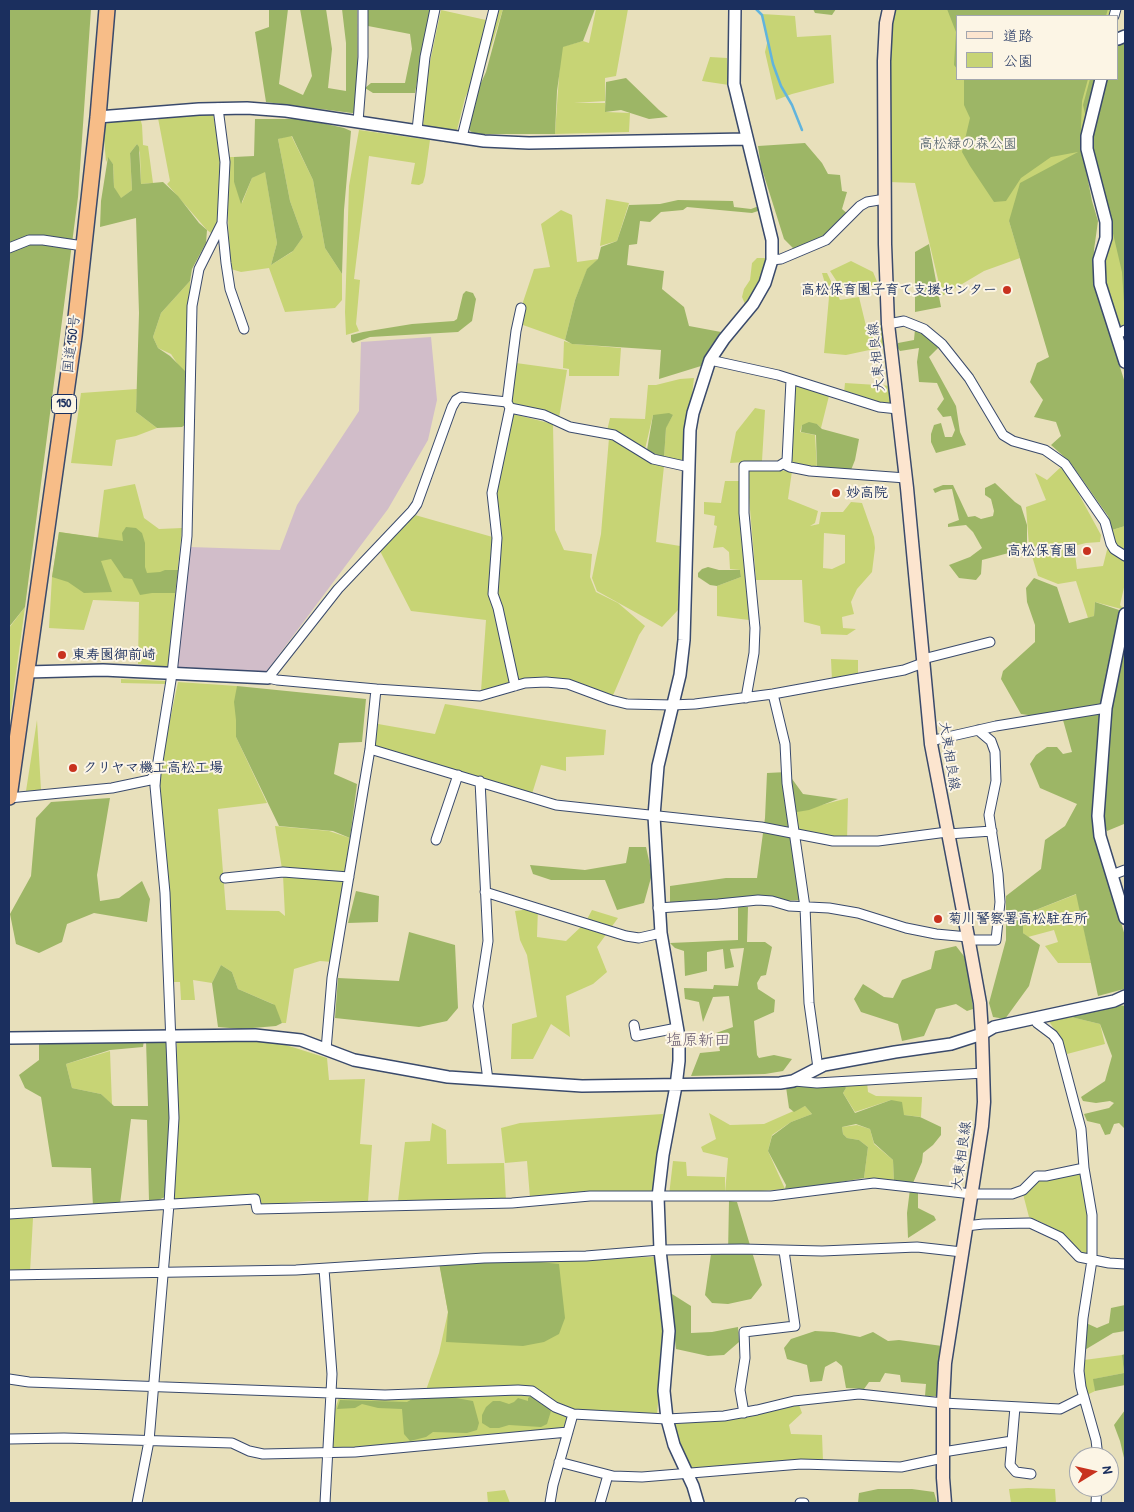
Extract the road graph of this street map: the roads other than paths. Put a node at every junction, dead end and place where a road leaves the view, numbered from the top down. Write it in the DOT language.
graph roads {
  1 [pos="107,9"];
  2 [pos="363,9"];
  3 [pos="435,9"];
  4 [pos="494,9"];
  5 [pos="735,9"];
  6 [pos="889,9"];
  7 [pos="1102,80"];
  8 [pos="218,108"];
  9 [pos="98,117"];
  10 [pos="358,122"];
  11 [pos="417,130"];
  12 [pos="462,137"];
  13 [pos="747,140"];
  14 [pos="885,199"];
  15 [pos="222,223"];
  16 [pos="84,246"];
  17 [pos="9,248"];
  18 [pos="772,260"];
  19 [pos="521,308"];
  20 [pos="888,324"];
  21 [pos="244,329"];
  22 [pos="1121,333"];
  23 [pos="710,360"];
  24 [pos="1125,362"];
  25 [pos="791,380"];
  26 [pos="509,405"];
  27 [pos="898,409"];
  28 [pos="784,464"];
  29 [pos="689,467"];
  30 [pos="906,478"];
  31 [pos="1125,556"];
  32 [pos="1125,614"];
  33 [pos="990,642"];
  34 [pos="923,661"];
  35 [pos="27,672"];
  36 [pos="172,674"];
  37 [pos="268,678"];
  38 [pos="514,686"];
  39 [pos="376,690"];
  40 [pos="773,694"];
  41 [pos="746,698"];
  42 [pos="672,705"];
  43 [pos="1106,708"];
  44 [pos="978,730"];
  45 [pos="930,741"];
  46 [pos="370,749"];
  47 [pos="156,774"];
  48 [pos="458,775"];
  49 [pos="480,781"];
  50 [pos="9,797"];
  51 [pos="654,816"];
  52 [pos="992,830"];
  53 [pos="794,833"];
  54 [pos="947,833"];
  55 [pos="436,840"];
  56 [pos="1125,870"];
  57 [pos="1112,875"];
  58 [pos="349,877"];
  59 [pos="225,878"];
  60 [pos="485,892"];
  61 [pos="805,907"];
  62 [pos="658,908"];
  63 [pos="1125,918"];
  64 [pos="661,934"];
  65 [pos="968,939"];
  66 [pos="1125,996"];
  67 [pos="1036,1018"];
  68 [pos="634,1025"];
  69 [pos="677,1028"];
  70 [pos="982,1034"];
  71 [pos="172,1036"];
  72 [pos="9,1038"];
  73 [pos="326,1050"];
  74 [pos="818,1068"];
  75 [pos="984,1072"];
  76 [pos="488,1080"];
  77 [pos="793,1081"];
  78 [pos="676,1086"];
  79 [pos="1084,1168"];
  80 [pos="972,1194"];
  81 [pos="658,1197"];
  82 [pos="169,1204"];
  83 [pos="9,1214"];
  84 [pos="966,1226"];
  85 [pos="660,1250"];
  86 [pos="784,1251"];
  87 [pos="962,1252"];
  88 [pos="1092,1260"];
  89 [pos="1125,1264"];
  90 [pos="324,1268"];
  91 [pos="163,1272"];
  92 [pos="9,1275"];
  93 [pos="9,1379"];
  94 [pos="154,1386"];
  95 [pos="330,1393"];
  96 [pos="1084,1397"];
  97 [pos="942,1402"];
  98 [pos="1015,1406"];
  99 [pos="744,1413"];
  100 [pos="573,1414"];
  101 [pos="667,1419"];
  102 [pos="568,1432"];
  103 [pos="9,1439"];
  104 [pos="149,1441"];
  105 [pos="1012,1441"];
  106 [pos="1097,1447"];
  107 [pos="328,1452"];
  108 [pos="943,1455"];
  109 [pos="559,1462"];
  110 [pos="687,1472"];
  111 [pos="1031,1474"];
  112 [pos="608,1475"];
  113 [pos="137,1503"];
  114 [pos="325,1503"];
  115 [pos="550,1503"];
  116 [pos="600,1503"];
  117 [pos="698,1503"];
  118 [pos="800,1503"];
  119 [pos="804,1503"];
  120 [pos="946,1503"];
  1 -- 9 [label="highway, 国道150号 / 150"];
  2 -- 10 [label="street"];
  3 -- 11 [label="street"];
  4 -- 12 [label="street"];
  5 -- 13 [label="street"];
  6 -- 14 [label="main road, 大東相良線"];
  7 -- 22 [label="street"];
  8 -- 9 [label="street"];
  8 -- 10 [label="street"];
  8 -- 15 [label="street"];
  9 -- 16 [label="highway, 国道150号 / 150"];
  10 -- 11 [label="street"];
  11 -- 12 [label="street"];
  12 -- 13 [label="street"];
  13 -- 18 [label="street"];
  14 -- 18 [label="street"];
  14 -- 20 [label="main road, 大東相良線"];
  15 -- 21 [label="street"];
  15 -- 36 [label="street"];
  16 -- 17 [label="street"];
  16 -- 35 [label="highway, 国道150号 / 150"];
  18 -- 23 [label="street"];
  19 -- 26 [label="street"];
  20 -- 27 [label="main road, 大東相良線"];
  20 -- 31 [label="street"];
  22 -- 24 [label="street"];
  23 -- 25 [label="street"];
  23 -- 29 [label="street"];
  25 -- 27 [label="street"];
  25 -- 28 [label="street"];
  26 -- 29 [label="street"];
  26 -- 37 [label="street"];
  26 -- 38 [label="street"];
  27 -- 30 [label="main road, 大東相良線"];
  28 -- 30 [label="street"];
  28 -- 41 [label="street"];
  29 -- 42 [label="street"];
  30 -- 34 [label="main road, 大東相良線"];
  32 -- 43 [label="street"];
  33 -- 34 [label="street"];
  34 -- 40 [label="street"];
  34 -- 45 [label="main road, 大東相良線"];
  35 -- 36 [label="street"];
  35 -- 50 [label="highway, 国道150号 / 150"];
  36 -- 37 [label="street"];
  36 -- 47 [label="street"];
  37 -- 39 [label="street"];
  38 -- 39 [label="street"];
  38 -- 42 [label="street"];
  39 -- 46 [label="street"];
  40 -- 41 [label="street"];
  40 -- 53 [label="street"];
  41 -- 42 [label="street"];
  42 -- 51 [label="street"];
  43 -- 44 [label="street"];
  43 -- 57 [label="street"];
  44 -- 45 [label="street"];
  44 -- 52 [label="street"];
  45 -- 54 [label="main road, 大東相良線"];
  46 -- 48 [label="street"];
  46 -- 58 [label="street"];
  47 -- 50 [label="street"];
  47 -- 71 [label="street"];
  48 -- 49 [label="street"];
  48 -- 55 [label="street"];
  49 -- 51 [label="street"];
  49 -- 60 [label="street"];
  51 -- 53 [label="street"];
  51 -- 62 [label="street"];
  52 -- 54 [label="street"];
  52 -- 65 [label="street"];
  53 -- 54 [label="street"];
  53 -- 61 [label="street"];
  54 -- 65 [label="main road, 大東相良線"];
  56 -- 57 [label="street"];
  57 -- 63 [label="street"];
  58 -- 59 [label="street"];
  58 -- 73 [label="street"];
  60 -- 64 [label="street"];
  60 -- 76 [label="street"];
  61 -- 62 [label="street"];
  61 -- 65 [label="street"];
  61 -- 74 [label="street"];
  62 -- 64 [label="street"];
  64 -- 69 [label="street"];
  65 -- 70 [label="main road, 大東相良線"];
  66 -- 67 [label="street"];
  67 -- 70 [label="street"];
  67 -- 79 [label="street"];
  68 -- 69 [label="street"];
  69 -- 78 [label="street"];
  70 -- 74 [label="street"];
  70 -- 75 [label="main road, 大東相良線"];
  71 -- 72 [label="street"];
  71 -- 73 [label="street"];
  71 -- 82 [label="street"];
  73 -- 76 [label="street"];
  74 -- 77 [label="street"];
  75 -- 77 [label="street"];
  75 -- 80 [label="main road, 大東相良線"];
  76 -- 78 [label="street"];
  77 -- 78 [label="street"];
  78 -- 81 [label="street"];
  79 -- 80 [label="street"];
  79 -- 88 [label="street"];
  80 -- 81 [label="street"];
  80 -- 84 [label="main road, 大東相良線"];
  81 -- 82 [label="street"];
  81 -- 85 [label="street"];
  82 -- 83 [label="street"];
  82 -- 91 [label="street"];
  84 -- 87 [label="main road, 大東相良線"];
  84 -- 88 [label="street"];
  85 -- 86 [label="street"];
  85 -- 90 [label="street"];
  85 -- 101 [label="street"];
  86 -- 87 [label="street"];
  86 -- 99 [label="street"];
  87 -- 97 [label="main road, 大東相良線"];
  88 -- 89 [label="street"];
  88 -- 96 [label="street"];
  90 -- 91 [label="street"];
  90 -- 95 [label="street"];
  91 -- 92 [label="street"];
  91 -- 94 [label="street"];
  93 -- 94 [label="street"];
  94 -- 95 [label="street"];
  94 -- 104 [label="street"];
  95 -- 100 [label="street"];
  95 -- 107 [label="street"];
  96 -- 98 [label="street"];
  96 -- 106 [label="street"];
  97 -- 98 [label="street"];
  97 -- 99 [label="street"];
  97 -- 108 [label="main road, 大東相良線"];
  98 -- 105 [label="street"];
  99 -- 101 [label="street"];
  100 -- 101 [label="street"];
  100 -- 102 [label="street"];
  101 -- 110 [label="street"];
  102 -- 107 [label="street"];
  102 -- 109 [label="street"];
  103 -- 104 [label="street"];
  104 -- 107 [label="street"];
  104 -- 113 [label="street"];
  105 -- 108 [label="street"];
  105 -- 111 [label="street"];
  107 -- 114 [label="street"];
  108 -- 110 [label="street"];
  108 -- 120 [label="main road, 大東相良線"];
  109 -- 112 [label="street"];
  109 -- 115 [label="street"];
  110 -- 112 [label="street"];
  110 -- 117 [label="street"];
  112 -- 116 [label="street"];
  118 -- 119 [label="street"];
}
